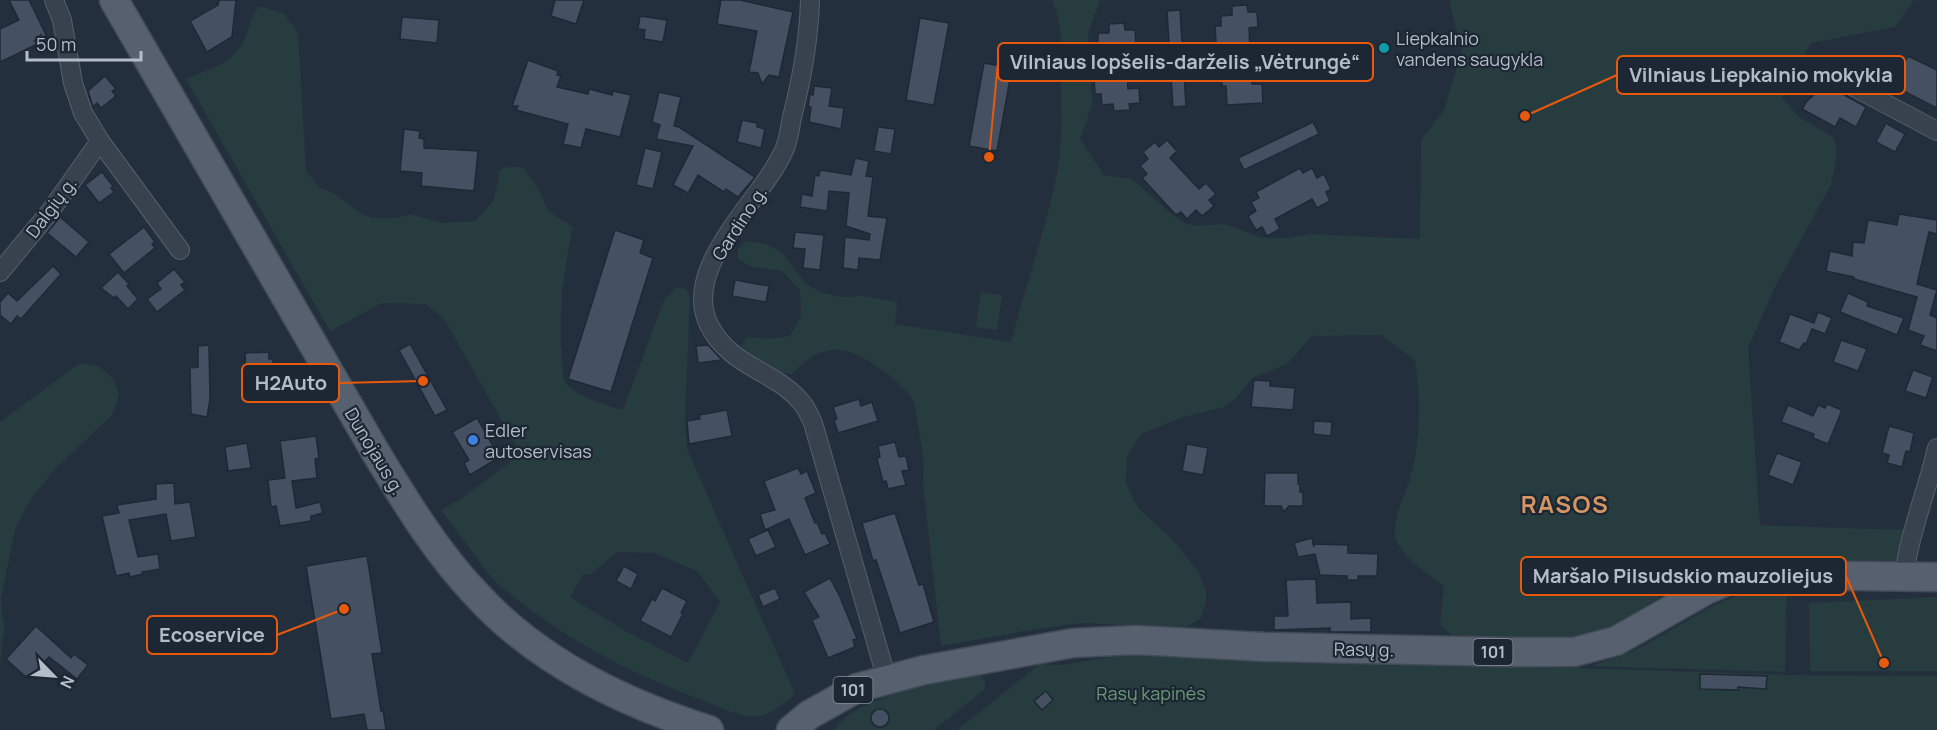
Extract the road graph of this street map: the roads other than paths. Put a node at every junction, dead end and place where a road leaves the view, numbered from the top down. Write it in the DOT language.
graph roads {
  1 [pos="54,0"];
  2 [pos="114,0"];
  3 [pos="810,0"];
  4 [pos="1852,86"];
  5 [pos="1937,131"];
  6 [pos="100,141"];
  7 [pos="180,250"];
  8 [pos="0,272"];
  9 [pos="1937,447"];
  10 [pos="1904,577"];
  11 [pos="1937,578"];
  12 [pos="887,680"];
  13 [pos="709,730"];
  14 [pos="791,730"];
  1 -- 6 [label="street"];
  2 -- 13 [label="main road, Dunojaus g."];
  3 -- 12 [label="street, Gardino g."];
  4 -- 5 [label="street"];
  6 -- 7 [label="street"];
  6 -- 8 [label="street, Dalgių g."];
  9 -- 10 [label="street"];
  10 -- 11 [label="main road, Rasų g. / 101"];
  10 -- 12 [label="main road, Rasų g. / 101"];
  12 -- 14 [label="main road, Rasų g. / 101"];
}
